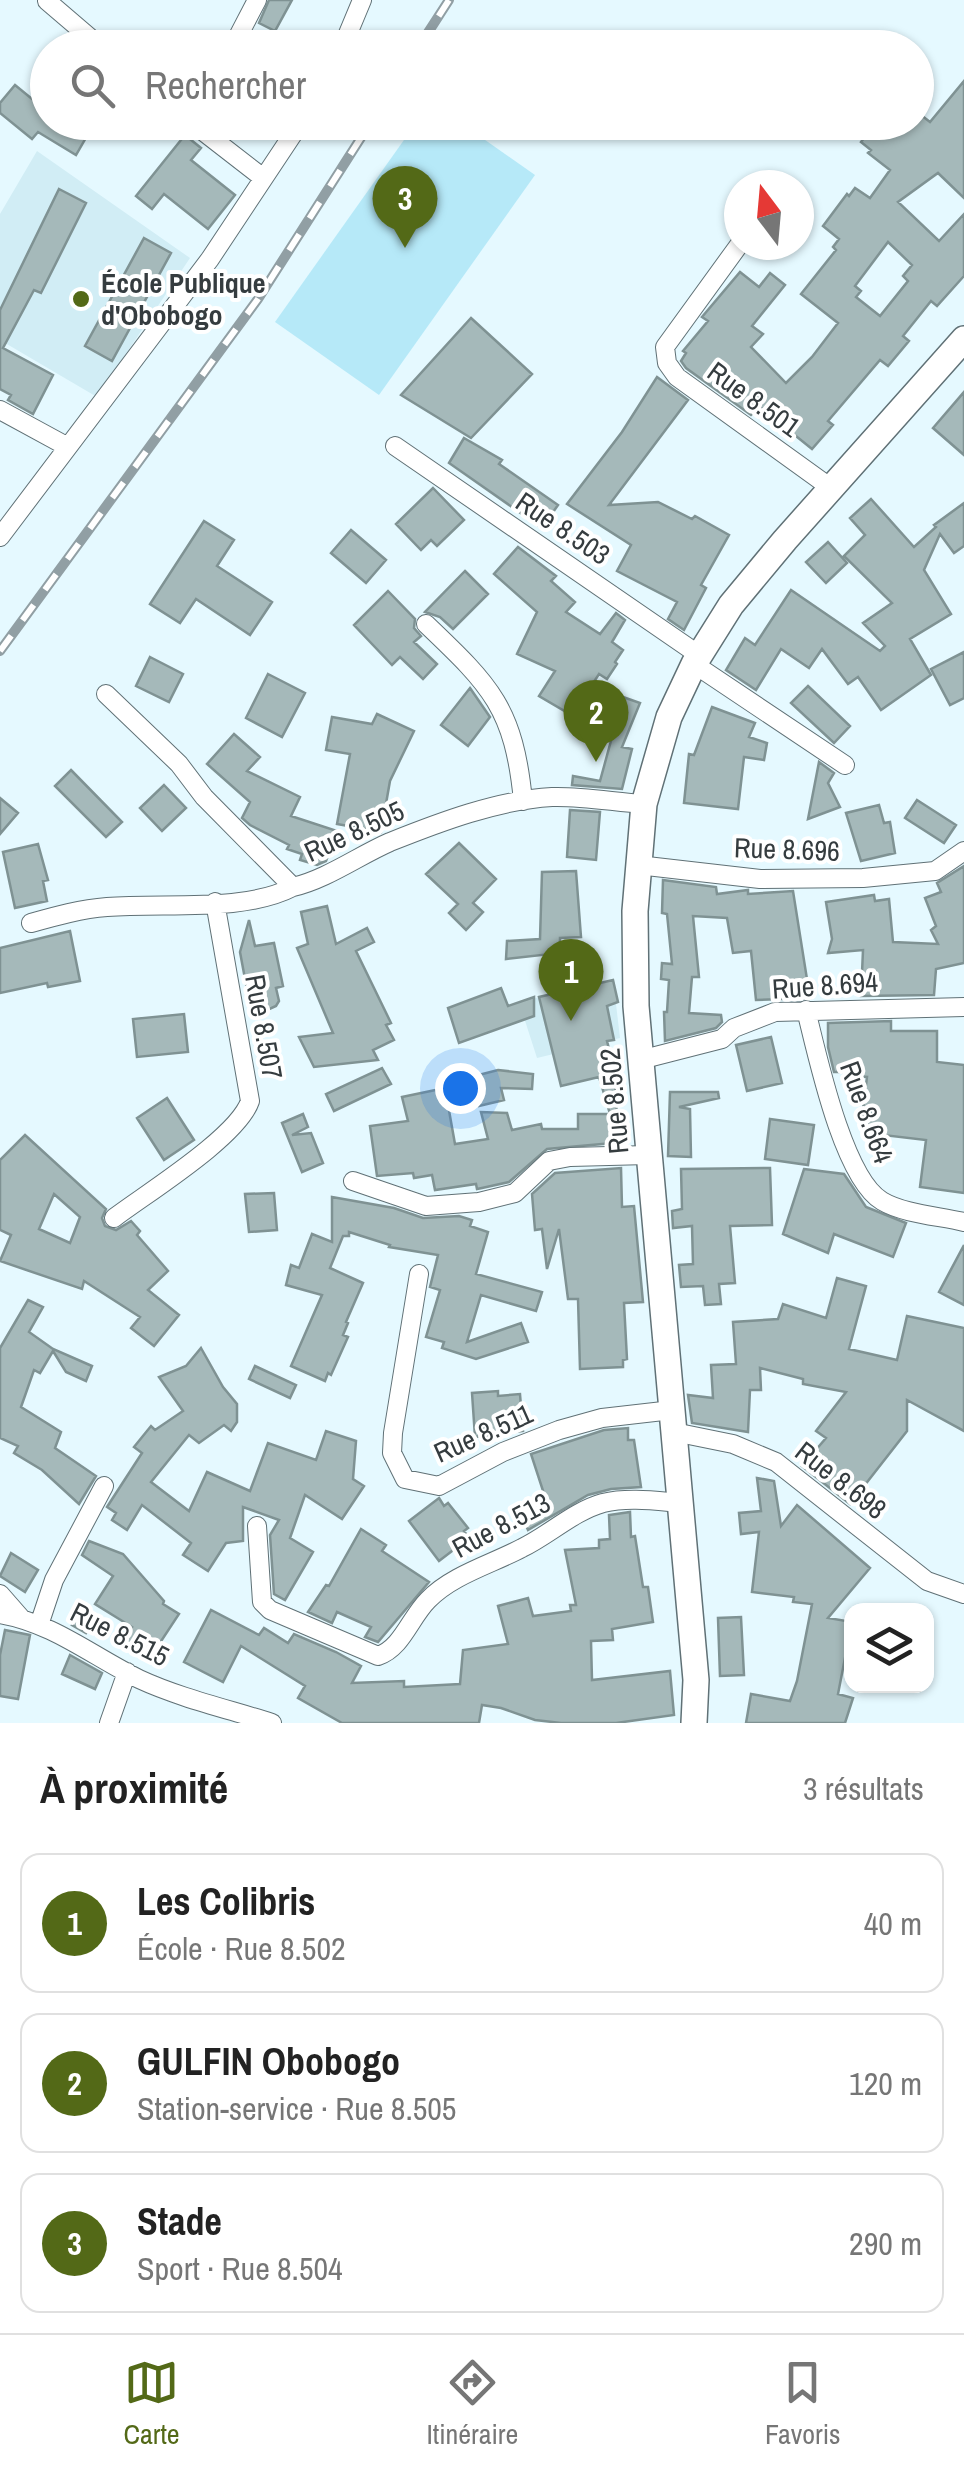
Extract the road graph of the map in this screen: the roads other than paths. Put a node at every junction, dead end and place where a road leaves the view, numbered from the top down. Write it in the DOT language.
graph roads {
  1 [pos="257,0"];
  2 [pos="362,0"];
  3 [pos="48,1"];
  4 [pos="81,30"];
  5 [pos="241,30"];
  6 [pos="350,30"];
  7 [pos="213,140"];
  8 [pos="288,140"];
  9 [pos="262,177"];
  10 [pos="728,260"];
  11 [pos="964,339"];
  12 [pos="0,410"];
  13 [pos="395,446"];
  14 [pos="68,447"];
  15 [pos="831,488"];
  16 [pos="0,537"];
  17 [pos="426,624"];
  18 [pos="697,659"];
  19 [pos="106,694"];
  20 [pos="845,764"];
  21 [pos="523,800"];
  22 [pos="644,804"];
  23 [pos="964,850"];
  24 [pos="638,865"];
  25 [pos="293,887"];
  26 [pos="215,902"];
  27 [pos="31,923"];
  28 [pos="964,1007"];
  29 [pos="806,1010"];
  30 [pos="640,1060"];
  31 [pos="648,1156"];
  32 [pos="353,1180"];
  33 [pos="114,1218"];
  34 [pos="964,1222"];
  35 [pos="418,1274"];
  36 [pos="673,1421"];
  37 [pos="104,1486"];
  38 [pos="680,1502"];
  39 [pos="256,1526"];
  40 [pos="0,1594"];
  41 [pos="964,1594"];
  42 [pos="0,1614"];
  43 [pos="30,1621"];
  44 [pos="127,1672"];
  45 [pos="262,1722"];
  46 [pos="108,1723"];
  47 [pos="694,1723"];
  1 -- 5 [label="street"];
  2 -- 6 [label="street"];
  3 -- 4 [label="street"];
  7 -- 9 [label="street"];
  8 -- 9 [label="street"];
  9 -- 14 [label="street"];
  10 -- 15 [label="street, Rue 8.501"];
  11 -- 15 [label="main road, Rue 8.502"];
  12 -- 14 [label="street"];
  13 -- 18 [label="street, Rue 8.503"];
  14 -- 16 [label="street"];
  15 -- 18 [label="main road, Rue 8.502"];
  17 -- 21 [label="street"];
  18 -- 20 [label="street, Rue 8.503"];
  18 -- 22 [label="main road, Rue 8.502"];
  19 -- 25 [label="street, Rue 8.505"];
  21 -- 22 [label="street, Rue 8.505"];
  21 -- 25 [label="street, Rue 8.505"];
  22 -- 24 [label="main road, Rue 8.502"];
  23 -- 24 [label="street, Rue 8.696"];
  24 -- 30 [label="main road, Rue 8.502"];
  25 -- 26 [label="street"];
  26 -- 27 [label="street"];
  26 -- 33 [label="street, Rue 8.507"];
  28 -- 29 [label="street, Rue 8.694"];
  29 -- 30 [label="street, Rue 8.694"];
  29 -- 34 [label="street, Rue 8.664"];
  30 -- 31 [label="main road, Rue 8.502"];
  31 -- 32 [label="street"];
  31 -- 36 [label="main road, Rue 8.502"];
  35 -- 36 [label="street, Rue 8.511"];
  36 -- 38 [label="main road, Rue 8.502"];
  36 -- 41 [label="street, Rue 8.698"];
  37 -- 43 [label="street"];
  38 -- 39 [label="street, Rue 8.513"];
  38 -- 47 [label="main road, Rue 8.502"];
  40 -- 43 [label="street"];
  42 -- 43 [label="street, Rue 8.515"];
  43 -- 44 [label="street, Rue 8.515"];
  44 -- 45 [label="street, Rue 8.515"];
  44 -- 46 [label="street"];
}
